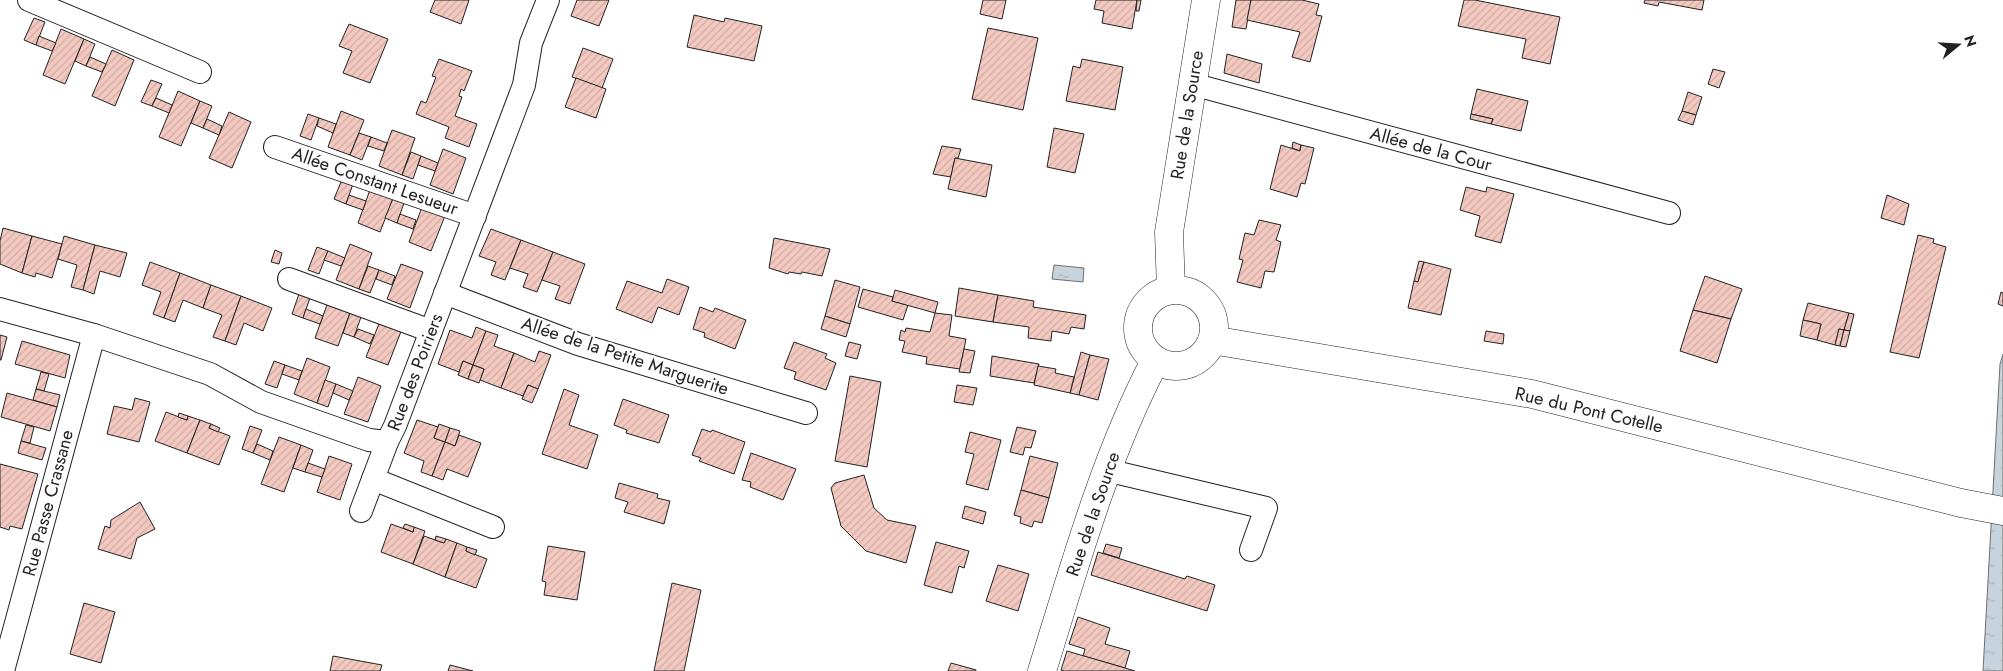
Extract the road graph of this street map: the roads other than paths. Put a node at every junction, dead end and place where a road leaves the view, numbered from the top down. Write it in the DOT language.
graph roads {
  1 [pos="29,0"];
  2 [pos="548,0"];
  3 [pos="1206,0"];
  4 [pos="200,72"];
  5 [pos="1192,84"];
  6 [pos="275,147"];
  7 [pos="1669,213"];
  8 [pos="475,216"];
  9 [pos="289,279"];
  10 [pos="1171,290"];
  11 [pos="445,294"];
  12 [pos="0,309"];
  13 [pos="431,331"];
  14 [pos="94,335"];
  15 [pos="1212,340"];
  16 [pos="1155,361"];
  17 [pos="806,413"];
  18 [pos="387,442"];
  19 [pos="1106,470"];
  20 [pos="373,479"];
  21 [pos="361,511"];
  22 [pos="2003,511"];
  23 [pos="492,528"];
  24 [pos="1251,550"];
  25 [pos="3,671"];
  26 [pos="1042,671"];
  1 -- 4 [label="street"];
  2 -- 8 [label="street, Rue des Poiriers"];
  3 -- 5 [label="main road, Rue de la Source"];
  5 -- 7 [label="street, Allée de la Cour"];
  5 -- 10 [label="main road, Rue de la Source"];
  6 -- 8 [label="street, Allée Constant Lesueur"];
  8 -- 11 [label="street, Rue des Poiriers"];
  9 -- 13 [label="street"];
  10 -- 15 [label="main road"];
  10 -- 16 [label="main road"];
  11 -- 13 [label="street, Rue des Poiriers"];
  11 -- 17 [label="street, Allée de la Petite Marguerite"];
  12 -- 14 [label="street, Rue des Poiriers"];
  13 -- 18 [label="street, Rue des Poiriers"];
  14 -- 18 [label="street, Rue des Poiriers"];
  14 -- 25 [label="street, Rue Passe Crassane"];
  15 -- 16 [label="main road"];
  15 -- 22 [label="main road, Rue du Pont Cotelle"];
  16 -- 19 [label="main road, Rue de la Source"];
  18 -- 20 [label="street"];
  19 -- 24 [label="street"];
  19 -- 26 [label="main road, Rue de la Source"];
  20 -- 21 [label="street"];
  20 -- 23 [label="street"];
}
